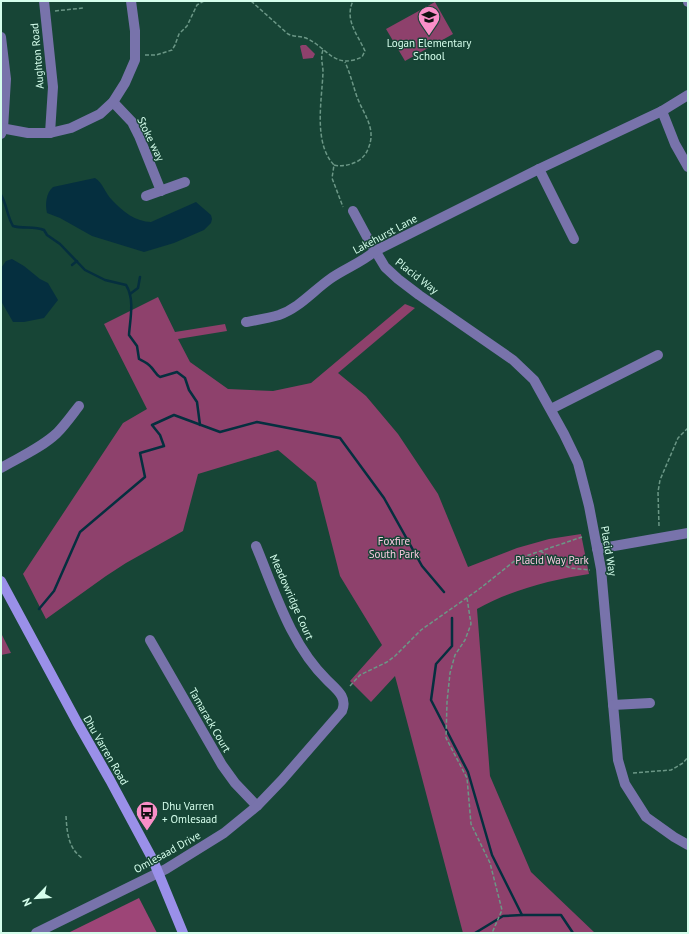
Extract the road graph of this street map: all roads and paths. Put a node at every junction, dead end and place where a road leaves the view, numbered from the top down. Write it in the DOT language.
graph roads {
  1 [pos="44,1"];
  2 [pos="131,1"];
  3 [pos="204,1"];
  4 [pos="251,1"];
  5 [pos="353,1"];
  6 [pos="83,8"];
  7 [pos="45,12"];
  8 [pos="1,37"];
  9 [pos="323,50"];
  10 [pos="142,55"];
  11 [pos="345,62"];
  12 [pos="688,95"];
  13 [pos="113,102"];
  14 [pos="662,111"];
  15 [pos="2,130"];
  16 [pos="50,133"];
  17 [pos="334,165"];
  18 [pos="688,167"];
  19 [pos="539,169"];
  20 [pos="185,182"];
  21 [pos="161,191"];
  22 [pos="146,196"];
  23 [pos="343,207"];
  24 [pos="353,211"];
  25 [pos="574,240"];
  26 [pos="375,251"];
  27 [pos="246,322"];
  28 [pos="658,355"];
  29 [pos="79,406"];
  30 [pos="551,409"];
  31 [pos="688,428"];
  32 [pos="1,468"];
  33 [pos="659,526"];
  34 [pos="688,533"];
  35 [pos="582,537"];
  36 [pos="256,546"];
  37 [pos="597,549"];
  38 [pos="540,551"];
  39 [pos="590,570"];
  40 [pos="1,581"];
  41 [pos="467,598"];
  42 [pos="150,640"];
  43 [pos="350,686"];
  44 [pos="650,703"];
  45 [pos="613,704"];
  46 [pos="340,714"];
  47 [pos="688,757"];
  48 [pos="633,773"];
  49 [pos="256,806"];
  50 [pos="66,816"];
  51 [pos="688,845"];
  52 [pos="82,858"];
  53 [pos="159,873"];
  54 [pos="36,933"];
  55 [pos="183,933"];
  56 [pos="492,933"];
  1 -- 7 [label="street, Aughton Road"];
  2 -- 13 [label="street"];
  3 -- 10 [label="path"];
  4 -- 9 [label="path"];
  5 -- 11 [label="path"];
  6 -- 7 [label="path"];
  7 -- 16 [label="street, Aughton Road"];
  8 -- 15 [label="street"];
  9 -- 11 [label="path"];
  9 -- 17 [label="path"];
  11 -- 17 [label="path"];
  12 -- 14 [label="street, Lakehurst Lane"];
  13 -- 16 [label="street"];
  13 -- 21 [label="street, Stoke way"];
  14 -- 18 [label="street"];
  14 -- 19 [label="street, Lakehurst Lane"];
  15 -- 16 [label="street"];
  17 -- 23 [label="path"];
  19 -- 25 [label="street"];
  19 -- 26 [label="street, Lakehurst Lane"];
  20 -- 21 [label="street"];
  21 -- 22 [label="street"];
  24 -- 26 [label="street, Placid Way"];
  26 -- 27 [label="street, Lakehurst Lane"];
  26 -- 30 [label="street, Placid Way"];
  28 -- 30 [label="street"];
  29 -- 32 [label="street"];
  30 -- 37 [label="street, Placid Way"];
  31 -- 33 [label="path"];
  34 -- 37 [label="street"];
  35 -- 38 [label="path"];
  36 -- 46 [label="street, Meadowridge Court"];
  37 -- 45 [label="street, Placid Way"];
  38 -- 39 [label="path"];
  38 -- 41 [label="path"];
  40 -- 53 [label="main road, Dhu Varren Road"];
  41 -- 43 [label="path"];
  41 -- 56 [label="path"];
  42 -- 49 [label="street, Tamarack Court"];
  44 -- 45 [label="street"];
  45 -- 51 [label="street, Placid Way"];
  46 -- 49 [label="street, Omlesaad Drive"];
  47 -- 48 [label="path"];
  49 -- 53 [label="street, Omlesaad Drive"];
  50 -- 52 [label="path"];
  53 -- 54 [label="street, Omlesaad Drive"];
  53 -- 55 [label="main road, Dhu Varren Road"];
}
